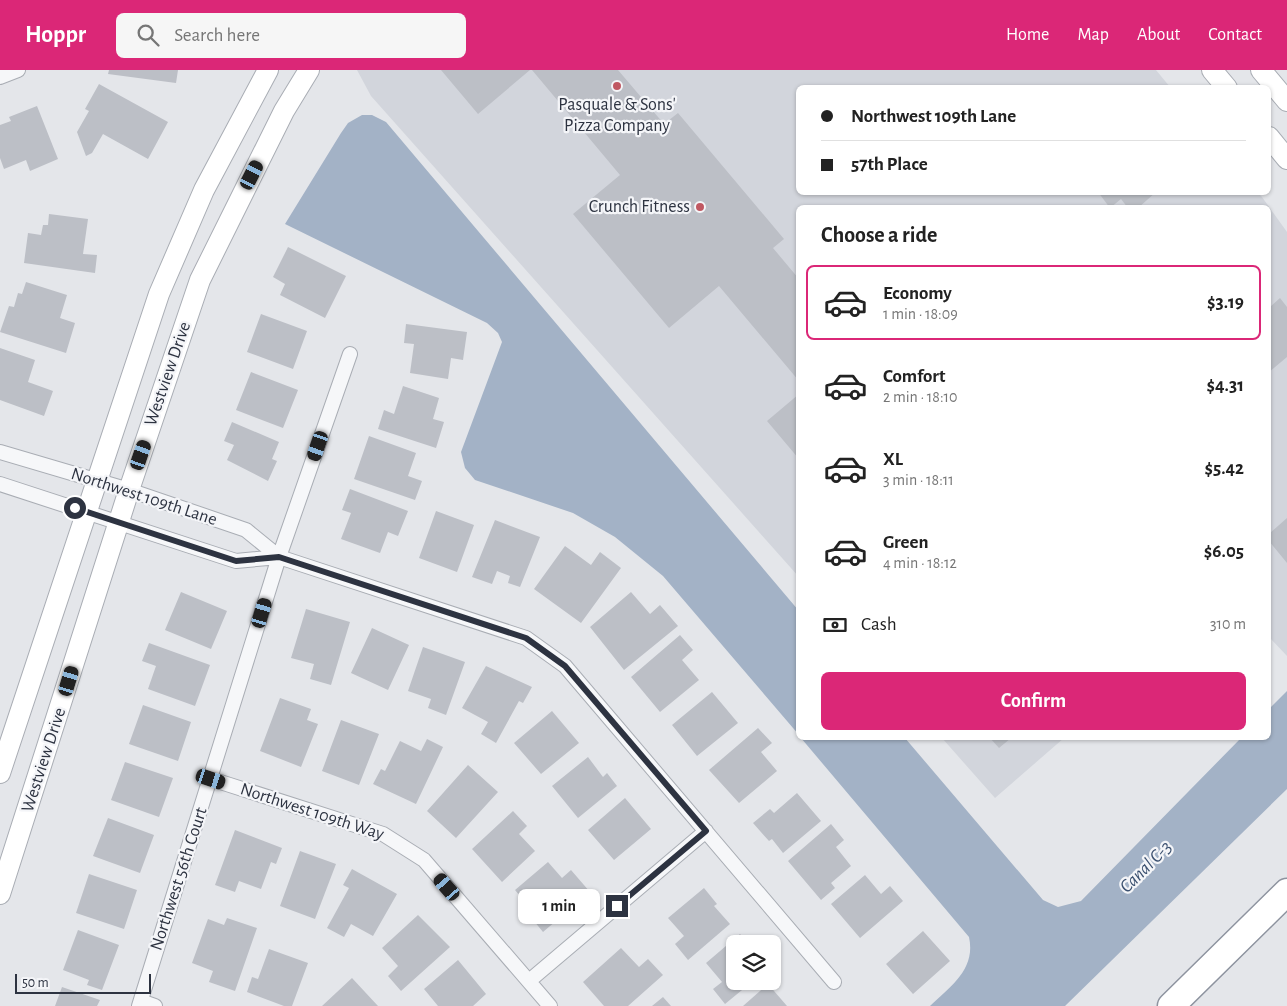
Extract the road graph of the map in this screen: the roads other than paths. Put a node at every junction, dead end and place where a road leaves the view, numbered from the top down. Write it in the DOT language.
graph roads {
  1 [pos="18,70"];
  2 [pos="268,70"];
  3 [pos="309,70"];
  4 [pos="1212,70"];
  5 [pos="1261,70"];
  6 [pos="0,77"];
  7 [pos="1224,85"];
  8 [pos="1287,101"];
  9 [pos="1271,139"];
  10 [pos="1287,159"];
  11 [pos="350,354"];
  12 [pos="0,452"];
  13 [pos="97,480"];
  14 [pos="0,484"];
  15 [pos="129,490"];
  16 [pos="85,511"];
  17 [pos="119,522"];
  18 [pos="279,557"];
  19 [pos="0,773"];
  20 [pos="211,779"];
  21 [pos="706,831"];
  22 [pos="1287,892"];
  23 [pos="0,894"];
  24 [pos="529,981"];
  25 [pos="834,982"];
  26 [pos="140,1003"];
  27 [pos="155,1006"];
  28 [pos="550,1006"];
  29 [pos="1171,1006"];
  1 -- 6 [label="street"];
  2 -- 13 [label="street, Westview Drive"];
  3 -- 15 [label="street, Westview Drive"];
  4 -- 7 [label="street"];
  5 -- 8 [label="street"];
  9 -- 10 [label="street"];
  11 -- 18 [label="street, Northwest 56th Court"];
  12 -- 13 [label="street, Northwest 109th Lane"];
  13 -- 15 [label="street, Northwest 109th Lane"];
  13 -- 16 [label="street, Westview Drive"];
  14 -- 16 [label="street, Northwest 109th Lane"];
  15 -- 17 [label="street, Westview Drive"];
  15 -- 18 [label="street, Northwest 109th Lane"];
  16 -- 17 [label="street, Northwest 109th Lane"];
  16 -- 19 [label="street, Westview Drive"];
  17 -- 18 [label="street, Northwest 109th Lane"];
  17 -- 23 [label="street, Westview Drive"];
  18 -- 20 [label="street, Northwest 56th Court"];
  18 -- 21 [label="street, Northwest 109th Lane"];
  20 -- 24 [label="street, Northwest 109th Way"];
  20 -- 26 [label="street, Northwest 56th Court"];
  21 -- 24 [label="street"];
  21 -- 25 [label="street, Northwest 109th Lane"];
  22 -- 29 [label="highway"];
  24 -- 28 [label="street, Northwest 109th Way"];
  26 -- 27 [label="street"];
}
